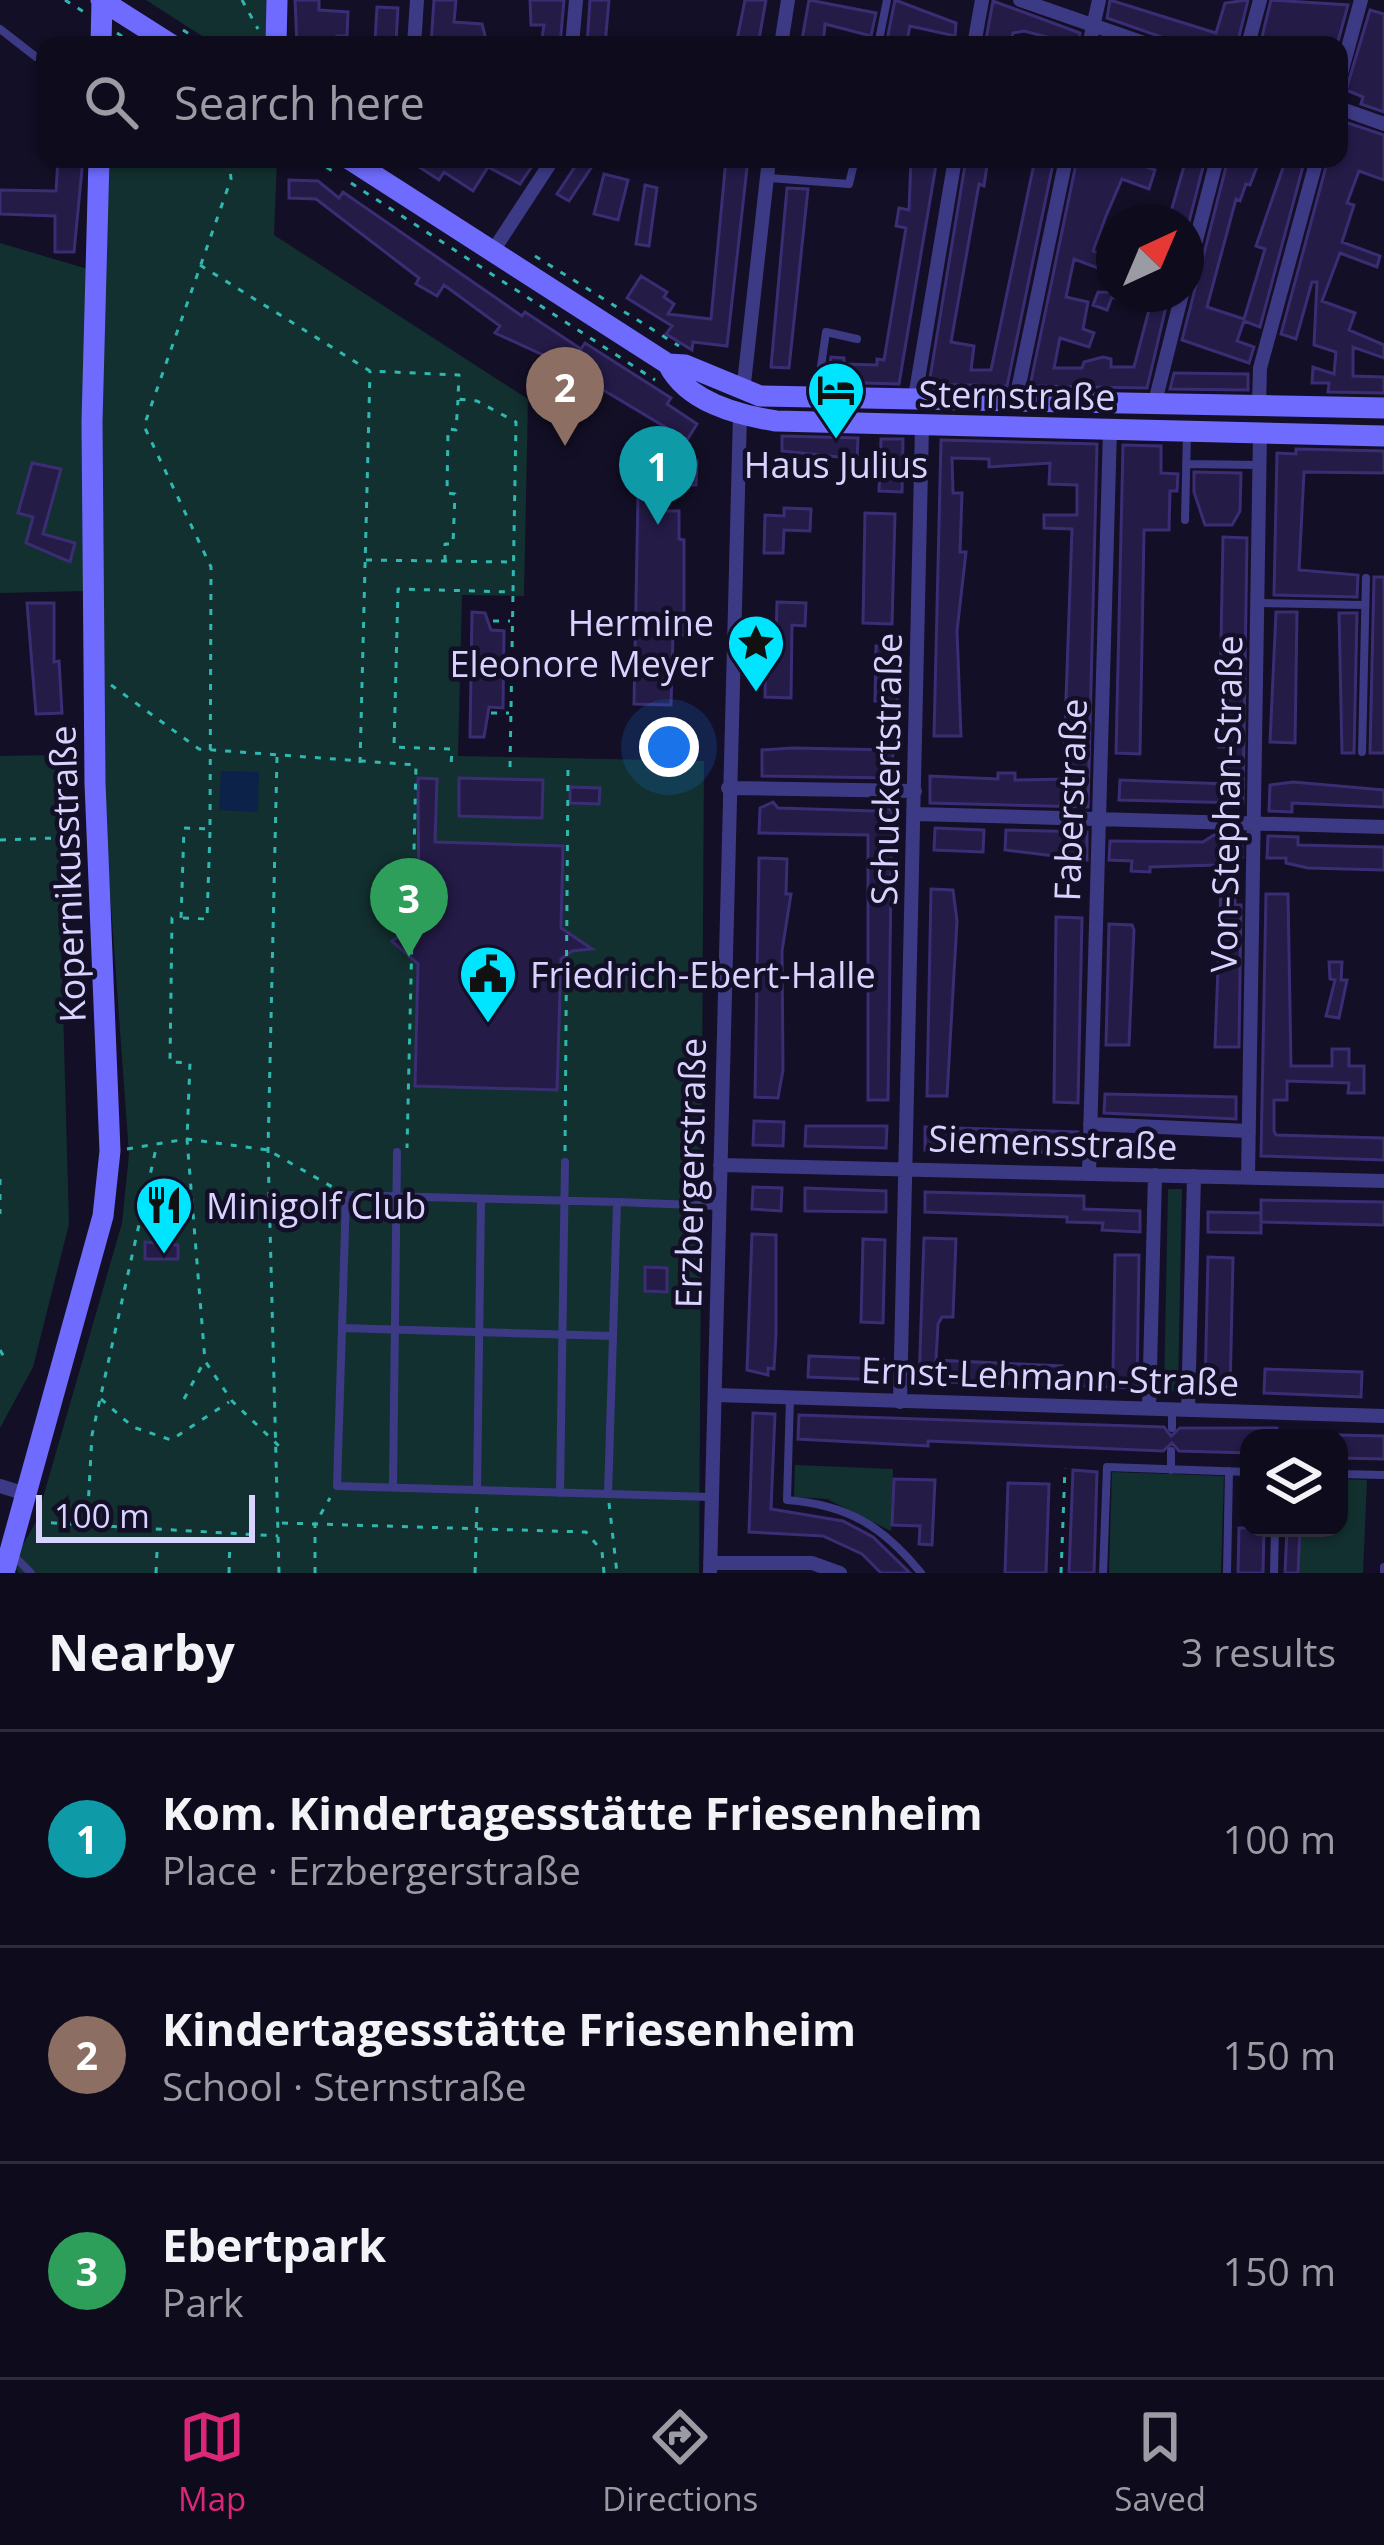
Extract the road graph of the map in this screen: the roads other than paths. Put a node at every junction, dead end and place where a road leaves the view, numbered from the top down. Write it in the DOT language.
graph roads {
  1 [pos="101,0"];
  2 [pos="277,0"];
  3 [pos="417,0"];
  4 [pos="576,0"];
  5 [pos="788,0"];
  6 [pos="887,0"];
  7 [pos="982,0"];
  8 [pos="1099,0"];
  9 [pos="1260,0"];
  10 [pos="1361,0"];
  11 [pos="1025,1"];
  12 [pos="1093,27"];
  13 [pos="0,29"];
  14 [pos="101,36"];
  15 [pos="158,36"];
  16 [pos="276,36"];
  17 [pos="415,36"];
  18 [pos="573,36"];
  19 [pos="782,36"];
  20 [pos="880,36"];
  21 [pos="976,36"];
  22 [pos="1091,36"];
  23 [pos="1122,36"];
  24 [pos="1250,36"];
  25 [pos="1348,48"];
  26 [pos="36,57"];
  27 [pos="1348,111"];
  28 [pos="1384,124"];
  29 [pos="99,168"];
  30 [pos="369,168"];
  31 [pos="547,168"];
  32 [pos="768,168"];
  33 [pos="852,168"];
  34 [pos="953,168"];
  35 [pos="1064,168"];
  36 [pos="1215,168"];
  37 [pos="1315,168"];
  38 [pos="767,178"];
  39 [pos="1204,209"];
  40 [pos="498,243"];
  41 [pos="1178,312"];
  42 [pos="857,340"];
  43 [pos="817,395"];
  44 [pos="915,397"];
  45 [pos="1016,399"];
  46 [pos="1110,401"];
  47 [pos="1155,402"];
  48 [pos="742,404"];
  49 [pos="1259,404"];
  50 [pos="1384,408"];
  51 [pos="922,426"];
  52 [pos="1110,429"];
  53 [pos="1187,431"];
  54 [pos="1260,432"];
  55 [pos="1384,436"];
  56 [pos="1186,464"];
  57 [pos="1262,465"];
  58 [pos="1185,520"];
  59 [pos="1366,578"];
  60 [pos="1260,603"];
  61 [pos="1365,605"];
  62 [pos="1362,752"];
  63 [pos="728,788"];
  64 [pos="915,790"];
  65 [pos="915,814"];
  66 [pos="1099,819"];
  67 [pos="1256,824"];
  68 [pos="1384,827"];
  69 [pos="1090,1124"];
  70 [pos="1249,1131"];
  71 [pos="397,1152"];
  72 [pos="565,1162"];
  73 [pos="720,1165"];
  74 [pos="905,1168"];
  75 [pos="1089,1173"];
  76 [pos="1155,1174"];
  77 [pos="1194,1176"];
  78 [pos="1248,1177"];
  79 [pos="1384,1181"];
  80 [pos="397,1197"];
  81 [pos="481,1202"];
  82 [pos="564,1202"];
  83 [pos="617,1202"];
  84 [pos="719,1206"];
  85 [pos="342,1328"];
  86 [pos="395,1329"];
  87 [pos="482,1332"];
  88 [pos="562,1335"];
  89 [pos="613,1336"];
  90 [pos="715,1395"];
  91 [pos="790,1398"];
  92 [pos="900,1402"];
  93 [pos="1149,1408"];
  94 [pos="1180,1409"];
  95 [pos="1384,1416"];
  96 [pos="1172,1428"];
  97 [pos="1171,1451"];
  98 [pos="1171,1470"];
  99 [pos="1229,1472"];
  100 [pos="1240,1472"];
  101 [pos="1348,1474"];
  102 [pos="1384,1475"];
  103 [pos="0,1486"];
  104 [pos="393,1487"];
  105 [pos="477,1490"];
  106 [pos="560,1493"];
  107 [pos="26,1494"];
  108 [pos="608,1494"];
  109 [pos="712,1498"];
  110 [pos="1275,1537"];
  111 [pos="7,1562"];
  112 [pos="710,1568"];
  113 [pos="31,1573"];
  114 [pos="840,1573"];
  115 [pos="921,1573"];
  116 [pos="1103,1573"];
  117 [pos="1227,1573"];
  118 [pos="1274,1573"];
  1 -- 14 [label="main road"];
  1 -- 15 [label="main road"];
  2 -- 16 [label="main road"];
  3 -- 17 [label="street"];
  4 -- 18 [label="street"];
  5 -- 19 [label="street"];
  6 -- 20 [label="lane"];
  7 -- 21 [label="street"];
  8 -- 12 [label="street"];
  9 -- 24 [label="street"];
  10 -- 25 [label="street"];
  11 -- 12 [label="street"];
  12 -- 22 [label="street"];
  12 -- 23 [label="street"];
  13 -- 26 [label="lane"];
  27 -- 28 [label="street"];
  29 -- 107 [label="main road, Kopernikusstraße"];
  30 -- 40 [label="main road, Sternstraße"];
  31 -- 40 [label="street"];
  32 -- 38 [label="street, Erzbergerstraße"];
  33 -- 38 [label="lane"];
  34 -- 44 [label="street"];
  35 -- 45 [label="street"];
  36 -- 39 [label="street"];
  37 -- 49 [label="street"];
  38 -- 48 [label="street, Erzbergerstraße"];
  40 -- 48 [label="main road, Sternstraße"];
  41 -- 47 [label="street"];
  42 -- 43 [label="lane"];
  43 -- 44 [label="main road, Sternstraße"];
  43 -- 48 [label="main road, Sternstraße"];
  44 -- 45 [label="main road, Sternstraße"];
  44 -- 51 [label="main road"];
  45 -- 46 [label="main road, Sternstraße"];
  46 -- 47 [label="main road, Sternstraße"];
  46 -- 52 [label="main road"];
  47 -- 49 [label="main road, Sternstraße"];
  48 -- 51 [label="main road, Sternstraße"];
  48 -- 63 [label="street, Erzbergerstraße"];
  49 -- 50 [label="main road, Sternstraße"];
  49 -- 54 [label="main road"];
  51 -- 52 [label="main road, Sternstraße"];
  51 -- 64 [label="street, Schuckertstraße"];
  52 -- 53 [label="main road, Sternstraße"];
  52 -- 66 [label="street, Faberstraße"];
  53 -- 54 [label="main road, Sternstraße"];
  53 -- 56 [label="lane"];
  54 -- 55 [label="main road, Sternstraße"];
  54 -- 57 [label="street, Von-Stephan-Straße"];
  56 -- 57 [label="lane"];
  56 -- 58 [label="lane"];
  57 -- 60 [label="street, Von-Stephan-Straße"];
  59 -- 61 [label="lane"];
  60 -- 61 [label="lane"];
  60 -- 67 [label="street, Von-Stephan-Straße"];
  61 -- 62 [label="lane"];
  63 -- 64 [label="street"];
  63 -- 73 [label="street, Erzbergerstraße"];
  64 -- 65 [label="street, Schuckertstraße"];
  65 -- 66 [label="street"];
  65 -- 74 [label="street, Schuckertstraße"];
  66 -- 67 [label="street"];
  66 -- 69 [label="street, Faberstraße"];
  67 -- 68 [label="street"];
  67 -- 70 [label="street, Von-Stephan-Straße"];
  69 -- 70 [label="street, Siemensstraße"];
  69 -- 75 [label="street, Faberstraße"];
  70 -- 78 [label="street, Von-Stephan-Straße"];
  71 -- 80 [label="lane"];
  72 -- 82 [label="lane"];
  73 -- 74 [label="street, Siemensstraße"];
  73 -- 84 [label="street, Erzbergerstraße"];
  74 -- 75 [label="street, Siemensstraße"];
  74 -- 92 [label="street, Schuckertstraße"];
  75 -- 76 [label="street, Siemensstraße"];
  76 -- 77 [label="street, Siemensstraße"];
  76 -- 93 [label="street"];
  77 -- 78 [label="street, Siemensstraße"];
  77 -- 94 [label="street"];
  78 -- 79 [label="street, Siemensstraße"];
  80 -- 81 [label="lane"];
  80 -- 85 [label="lane"];
  80 -- 86 [label="lane"];
  81 -- 82 [label="lane"];
  81 -- 87 [label="lane"];
  82 -- 83 [label="lane"];
  82 -- 88 [label="lane"];
  83 -- 84 [label="lane"];
  83 -- 89 [label="lane"];
  84 -- 90 [label="street, Erzbergerstraße"];
  85 -- 86 [label="lane"];
  85 -- 104 [label="lane"];
  86 -- 87 [label="lane"];
  86 -- 104 [label="lane"];
  87 -- 88 [label="lane"];
  87 -- 105 [label="lane"];
  88 -- 89 [label="lane"];
  88 -- 106 [label="lane"];
  89 -- 108 [label="lane"];
  90 -- 91 [label="street, Ernst-Lehmann-Straße"];
  90 -- 109 [label="street, Erzbergerstraße"];
  91 -- 92 [label="street, Ernst-Lehmann-Straße"];
  91 -- 115 [label="lane"];
  92 -- 93 [label="street, Ernst-Lehmann-Straße"];
  93 -- 94 [label="street, Ernst-Lehmann-Straße"];
  94 -- 95 [label="street, Ernst-Lehmann-Straße"];
  94 -- 96 [label="lane"];
  97 -- 98 [label="lane"];
  98 -- 99 [label="lane"];
  98 -- 116 [label="lane"];
  99 -- 100 [label="lane"];
  99 -- 117 [label="lane"];
  101 -- 102 [label="lane"];
  103 -- 107 [label="street"];
  104 -- 105 [label="lane"];
  105 -- 106 [label="lane"];
  106 -- 108 [label="lane"];
  107 -- 111 [label="main road, Kopernikusstraße"];
  108 -- 109 [label="lane"];
  109 -- 112 [label="street, Erzbergerstraße"];
  110 -- 118 [label="lane"];
  111 -- 113 [label="lane"];
  112 -- 114 [label="street"];
}
